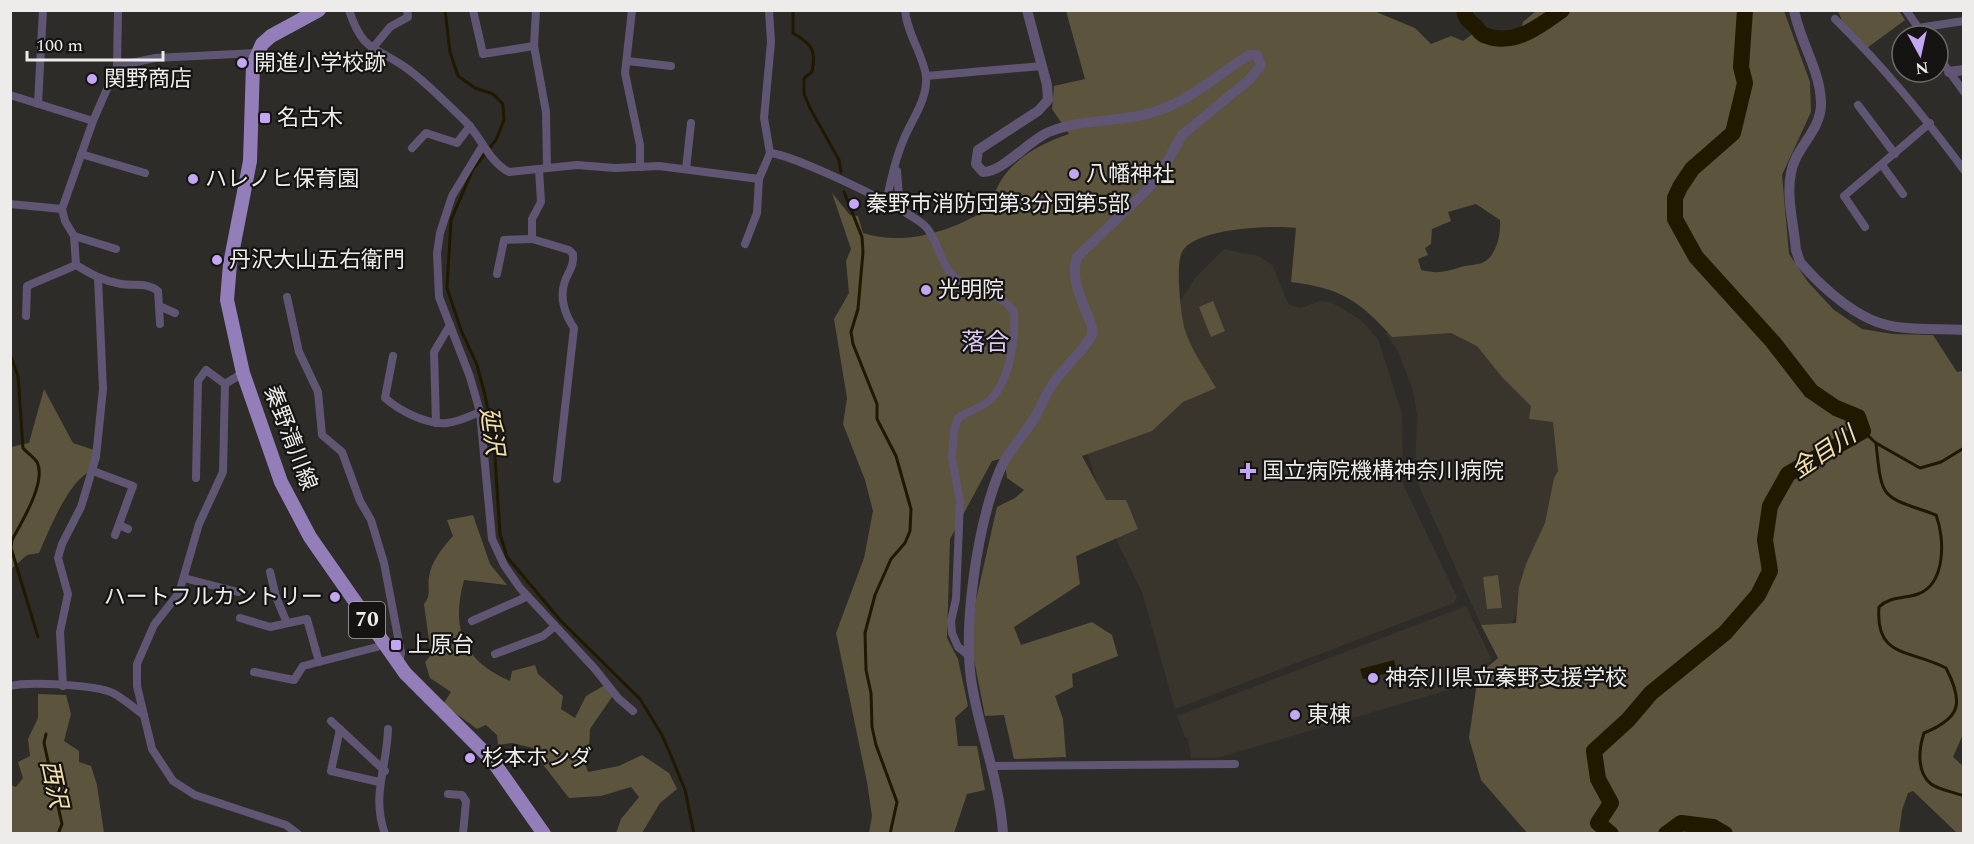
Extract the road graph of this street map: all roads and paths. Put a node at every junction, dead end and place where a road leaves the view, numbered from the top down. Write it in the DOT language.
graph roads {
  1 [pos="43,10"];
  2 [pos="118,10"];
  3 [pos="318,10"];
  4 [pos="349,10"];
  5 [pos="407,10"];
  6 [pos="473,10"];
  7 [pos="536,10"];
  8 [pos="632,10"];
  9 [pos="769,10"];
  10 [pos="905,10"];
  11 [pos="1027,10"];
  12 [pos="1794,10"];
  13 [pos="1906,10"];
  14 [pos="1835,19"];
  15 [pos="1964,21"];
  16 [pos="1915,24"];
  17 [pos="1944,24"];
  18 [pos="534,46"];
  19 [pos="372,49"];
  20 [pos="257,53"];
  21 [pos="627,61"];
  22 [pos="117,66"];
  23 [pos="671,66"];
  24 [pos="1042,66"];
  25 [pos="1950,73"];
  26 [pos="926,76"];
  27 [pos="1964,92"];
  28 [pos="10,95"];
  29 [pos="38,104"];
  30 [pos="1858,105"];
  31 [pos="93,121"];
  32 [pos="691,123"];
  33 [pos="1930,123"];
  34 [pos="470,126"];
  35 [pos="483,144"];
  36 [pos="412,148"];
  37 [pos="770,153"];
  38 [pos="81,154"];
  39 [pos="1895,154"];
  40 [pos="1882,165"];
  41 [pos="640,167"];
  42 [pos="897,168"];
  43 [pos="543,169"];
  44 [pos="687,169"];
  45 [pos="1964,170"];
  46 [pos="146,173"];
  47 [pos="759,179"];
  48 [pos="1904,194"];
  49 [pos="886,203"];
  50 [pos="10,204"];
  51 [pos="62,209"];
  52 [pos="900,209"];
  53 [pos="1865,227"];
  54 [pos="74,236"];
  55 [pos="532,239"];
  56 [pos="745,244"];
  57 [pos="116,249"];
  58 [pos="76,265"];
  59 [pos="497,274"];
  60 [pos="98,278"];
  61 [pos="287,297"];
  62 [pos="26,305"];
  63 [pos="159,306"];
  64 [pos="36,308"];
  65 [pos="175,313"];
  66 [pos="26,316"];
  67 [pos="160,324"];
  68 [pos="450,325"];
  69 [pos="1964,330"];
  70 [pos="393,356"];
  71 [pos="243,373"];
  72 [pos="225,384"];
  73 [pos="480,412"];
  74 [pos="436,423"];
  75 [pos="93,471"];
  76 [pos="196,478"];
  77 [pos="557,479"];
  78 [pos="119,525"];
  79 [pos="128,529"];
  80 [pos="115,535"];
  81 [pos="270,572"];
  82 [pos="184,578"];
  83 [pos="238,592"];
  84 [pos="525,594"];
  85 [pos="240,618"];
  86 [pos="472,621"];
  87 [pos="287,622"];
  88 [pos="554,627"];
  89 [pos="383,642"];
  90 [pos="495,654"];
  91 [pos="968,654"];
  92 [pos="319,662"];
  93 [pos="399,664"];
  94 [pos="254,672"];
  95 [pos="10,686"];
  96 [pos="63,686"];
  97 [pos="633,711"];
  98 [pos="144,715"];
  99 [pos="331,721"];
  100 [pos="340,729"];
  101 [pos="388,729"];
  102 [pos="1235,764"];
  103 [pos="991,766"];
  104 [pos="385,771"];
  105 [pos="379,782"];
  106 [pos="448,794"];
  107 [pos="298,834"];
  108 [pos="386,834"];
  109 [pos="463,834"];
  110 [pos="544,834"];
  111 [pos="1003,834"];
  1 -- 29 [label="street"];
  2 -- 22 [label="street"];
  3 -- 20 [label="main road"];
  4 -- 19 [label="street"];
  5 -- 19 [label="street"];
  6 -- 18 [label="street"];
  7 -- 18 [label="street"];
  8 -- 21 [label="street"];
  9 -- 37 [label="street"];
  10 -- 26 [label="street"];
  11 -- 24 [label="street"];
  12 -- 69 [label="street"];
  13 -- 16 [label="street"];
  14 -- 33 [label="street"];
  15 -- 17 [label="street"];
  18 -- 43 [label="street"];
  19 -- 34 [label="street"];
  20 -- 22 [label="street"];
  20 -- 71 [label="main road, 秦野清川線 / 70"];
  21 -- 23 [label="street"];
  21 -- 41 [label="street"];
  22 -- 31 [label="street"];
  24 -- 26 [label="street"];
  24 -- 91 [label="street"];
  25 -- 27 [label="street"];
  26 -- 42 [label="street"];
  28 -- 29 [label="street"];
  29 -- 31 [label="street"];
  30 -- 39 [label="street"];
  31 -- 38 [label="street"];
  32 -- 44 [label="street"];
  33 -- 39 [label="street"];
  33 -- 45 [label="street"];
  34 -- 35 [label="street"];
  34 -- 36 [label="street"];
  35 -- 43 [label="street"];
  35 -- 68 [label="street"];
  37 -- 47 [label="street"];
  37 -- 49 [label="street"];
  38 -- 46 [label="street"];
  38 -- 51 [label="street"];
  39 -- 40 [label="street"];
  40 -- 48 [label="street"];
  40 -- 53 [label="street"];
  41 -- 43 [label="street"];
  41 -- 44 [label="street"];
  42 -- 49 [label="street"];
  42 -- 52 [label="street"];
  43 -- 55 [label="street"];
  44 -- 47 [label="street"];
  47 -- 56 [label="street"];
  49 -- 52 [label="street"];
  50 -- 51 [label="street"];
  51 -- 54 [label="street"];
  52 -- 91 [label="street"];
  54 -- 57 [label="street"];
  54 -- 58 [label="street"];
  55 -- 59 [label="street"];
  55 -- 77 [label="street"];
  58 -- 60 [label="street"];
  58 -- 62 [label="street"];
  60 -- 63 [label="street"];
  60 -- 75 [label="street"];
  61 -- 93 [label="street"];
  62 -- 64 [label="street"];
  62 -- 66 [label="street"];
  63 -- 65 [label="street"];
  63 -- 67 [label="street"];
  68 -- 73 [label="street"];
  68 -- 74 [label="street"];
  70 -- 74 [label="street"];
  71 -- 72 [label="street"];
  71 -- 89 [label="main road, 秦野清川線 / 70"];
  72 -- 76 [label="street"];
  72 -- 82 [label="street"];
  73 -- 74 [label="street"];
  73 -- 84 [label="street"];
  75 -- 78 [label="street"];
  75 -- 96 [label="street"];
  78 -- 79 [label="street"];
  78 -- 80 [label="street"];
  81 -- 87 [label="street"];
  82 -- 83 [label="street"];
  82 -- 98 [label="street"];
  84 -- 86 [label="street"];
  84 -- 88 [label="street"];
  85 -- 87 [label="street"];
  87 -- 92 [label="street"];
  88 -- 90 [label="street"];
  88 -- 97 [label="street"];
  89 -- 92 [label="street"];
  89 -- 93 [label="main road, 秦野清川線 / 70"];
  91 -- 103 [label="street"];
  92 -- 94 [label="street"];
  93 -- 110 [label="main road, 秦野清川線 / 70"];
  95 -- 96 [label="street"];
  96 -- 98 [label="street"];
  98 -- 107 [label="street"];
  99 -- 100 [label="street"];
  100 -- 104 [label="street"];
  100 -- 105 [label="street"];
  101 -- 104 [label="street"];
  102 -- 103 [label="street"];
  103 -- 111 [label="street"];
  104 -- 105 [label="street"];
  105 -- 108 [label="street"];
  106 -- 109 [label="street"];
}
